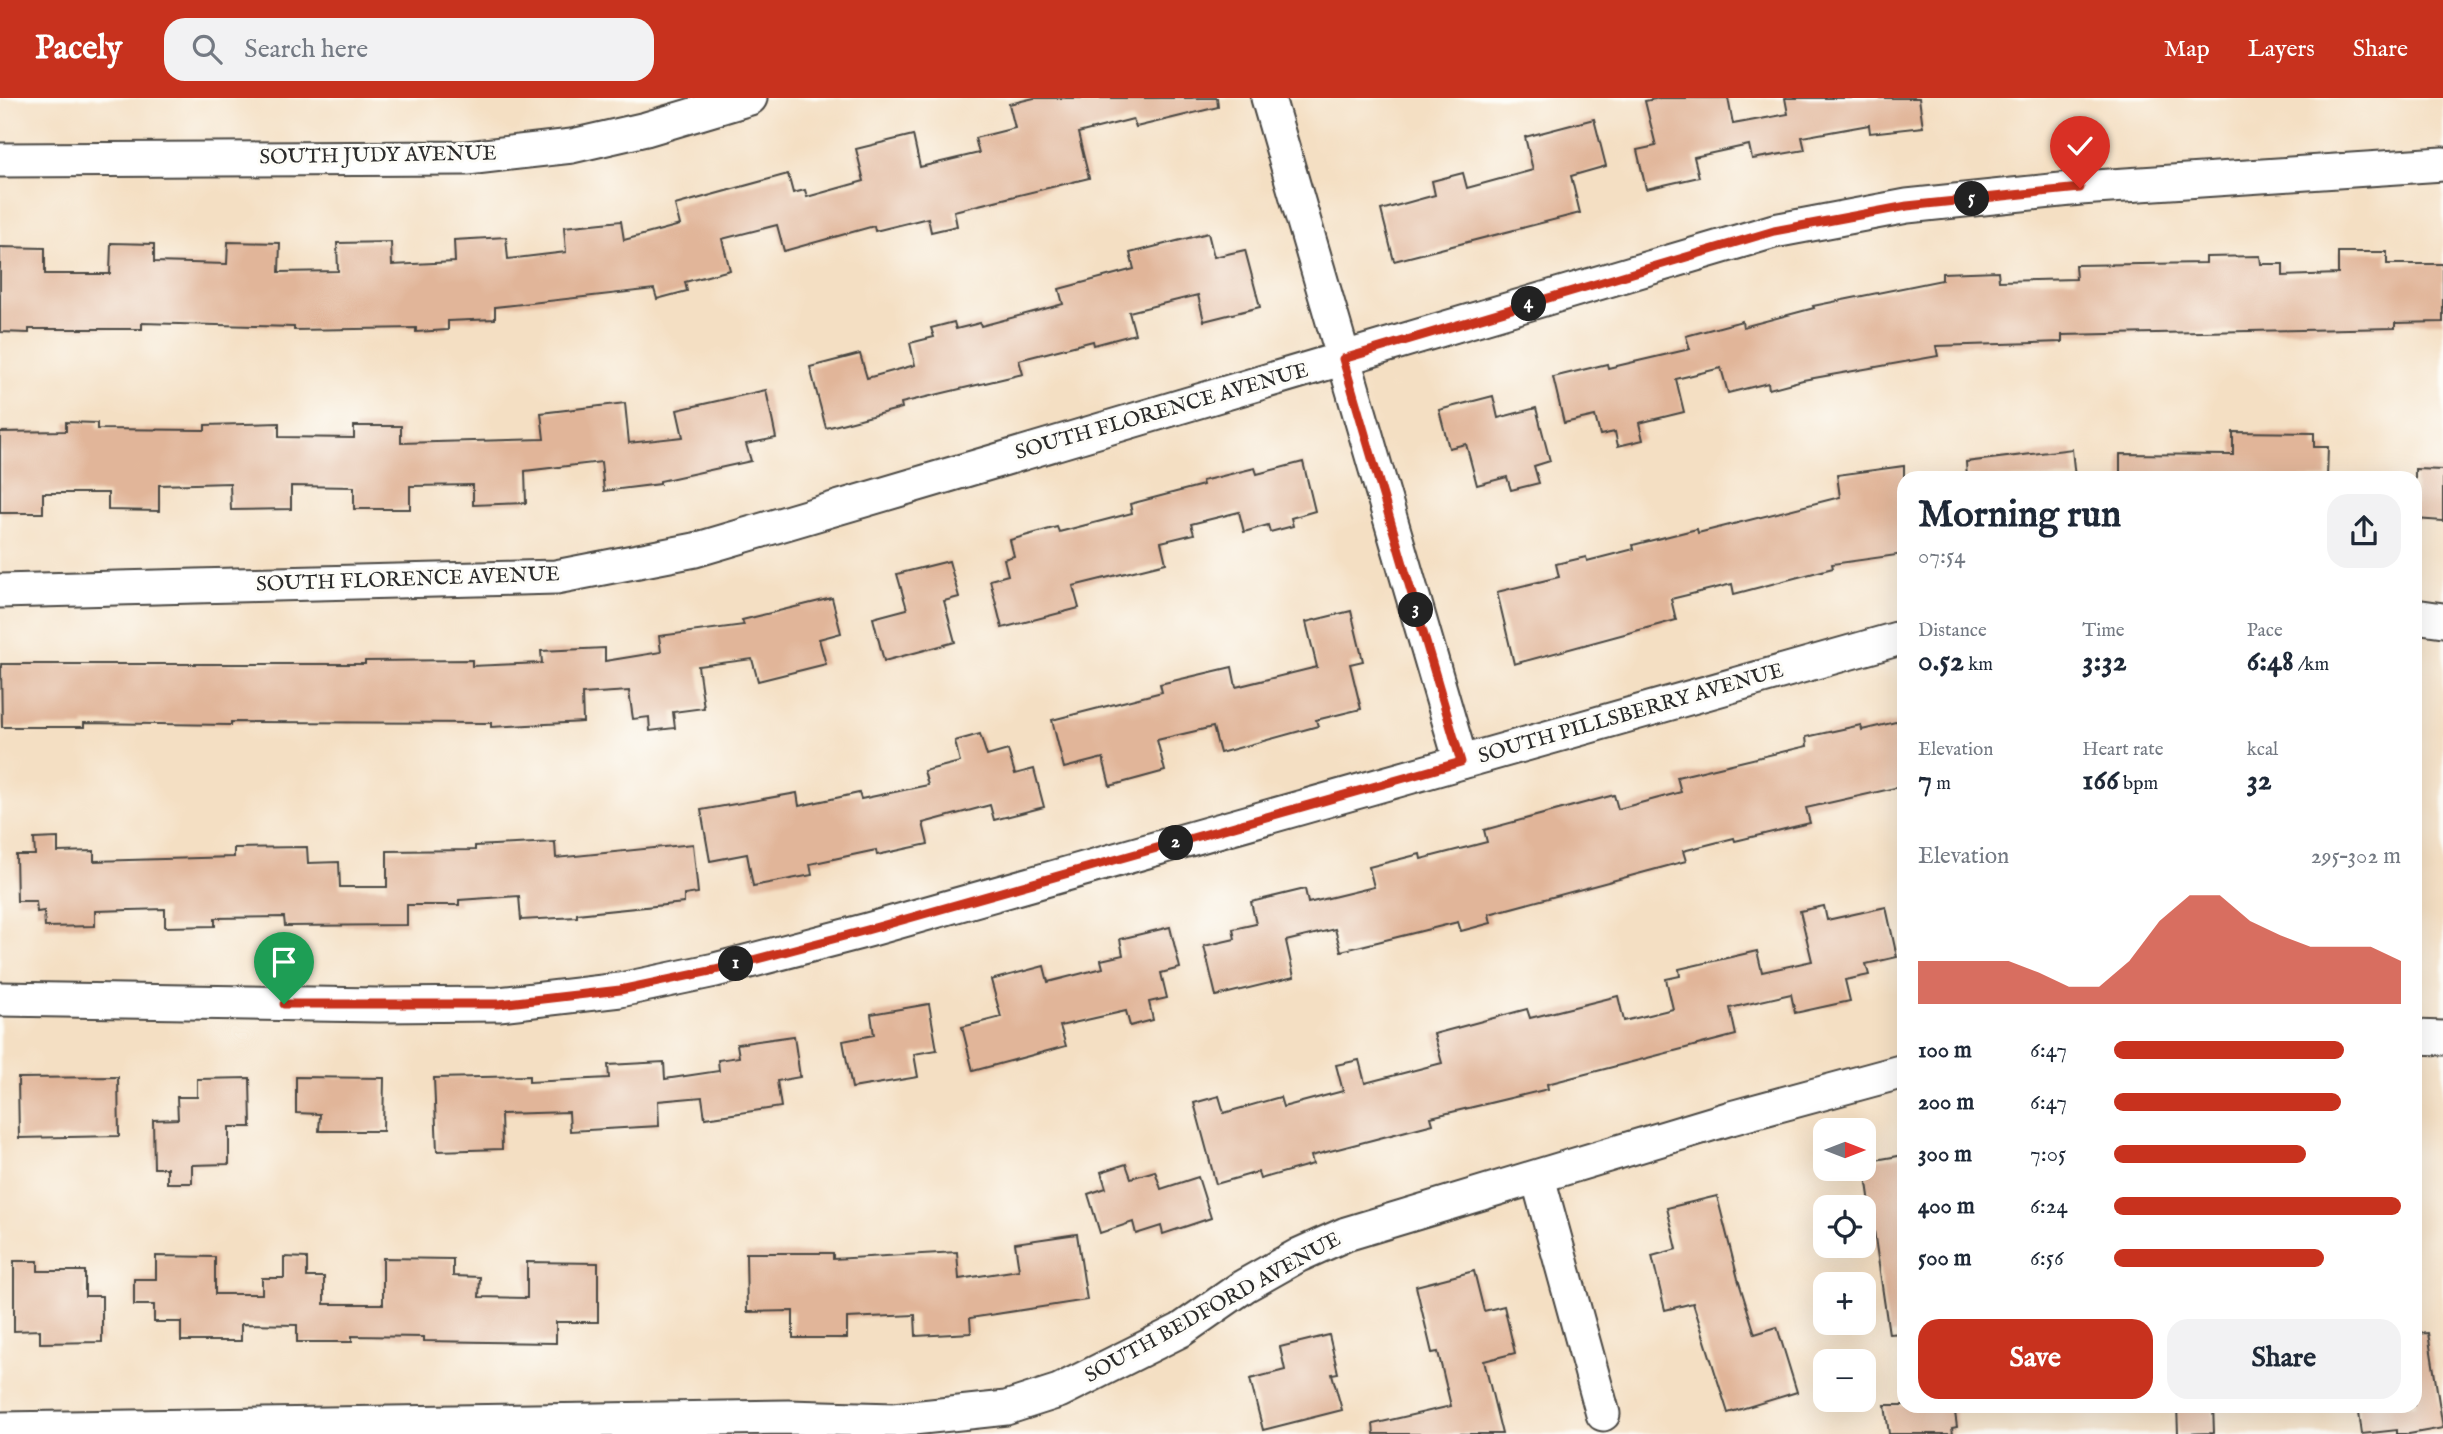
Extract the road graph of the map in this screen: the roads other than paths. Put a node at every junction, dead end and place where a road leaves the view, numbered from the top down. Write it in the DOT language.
graph roads {
  1 [pos="750,98"];
  2 [pos="1268,98"];
  3 [pos="0,160"];
  4 [pos="2443,164"];
  5 [pos="1343,359"];
  6 [pos="0,591"];
  7 [pos="2422,617"];
  8 [pos="2443,620"];
  9 [pos="1897,640"];
  10 [pos="1461,762"];
  11 [pos="0,999"];
  12 [pos="2422,1037"];
  13 [pos="2443,1038"];
  14 [pos="1897,1073"];
  15 [pos="1538,1178"];
  16 [pos="1603,1414"];
  17 [pos="0,1429"];
  1 -- 3 [label="street, SOUTH JUDY AVENUE"];
  2 -- 5 [label="street"];
  4 -- 5 [label="street, SOUTH FLORENCE AVENUE"];
  5 -- 6 [label="street, SOUTH FLORENCE AVENUE"];
  5 -- 10 [label="street"];
  7 -- 8 [label="street"];
  9 -- 10 [label="street, SOUTH PILLSBERRY AVENUE"];
  10 -- 11 [label="street, SOUTH PILLSBERRY AVENUE"];
  12 -- 13 [label="street"];
  14 -- 15 [label="street, SOUTH BEDFORD AVENUE"];
  15 -- 16 [label="street"];
  15 -- 17 [label="street, SOUTH BEDFORD AVENUE"];
}
